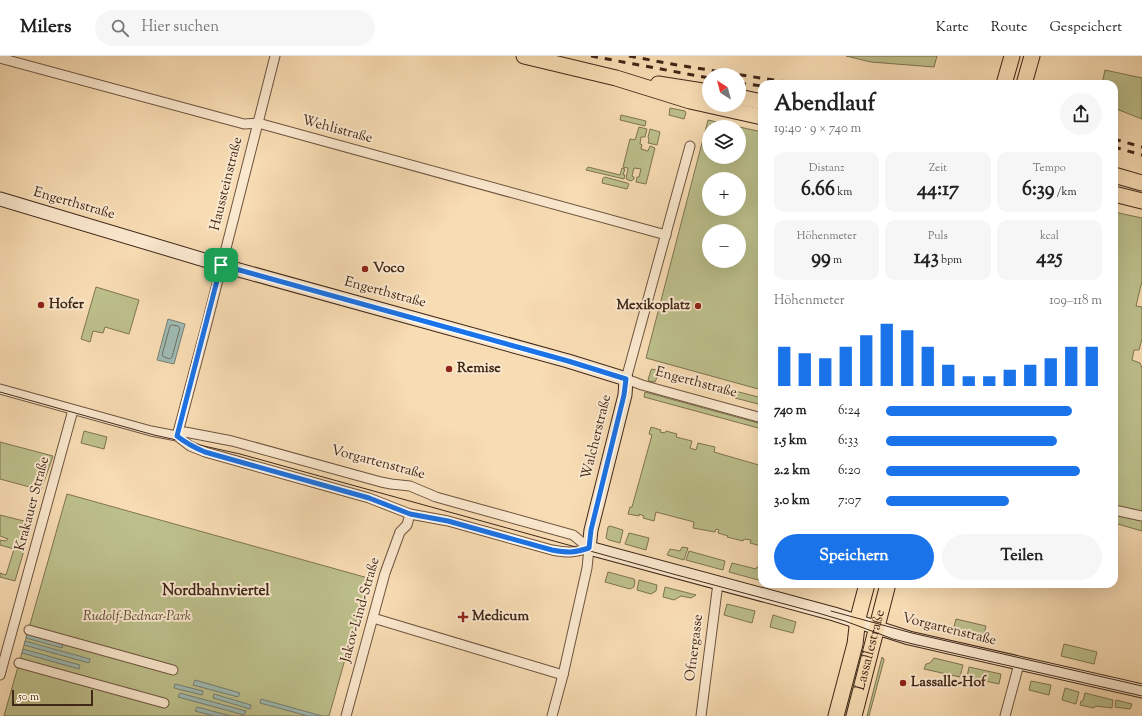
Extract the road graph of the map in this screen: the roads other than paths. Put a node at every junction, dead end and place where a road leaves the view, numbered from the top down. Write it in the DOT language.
graph roads {
  1 [pos="275,56"];
  2 [pos="524,56"];
  3 [pos="1012,56"];
  4 [pos="1032,56"];
  5 [pos="0,58"];
  6 [pos="616,78"];
  7 [pos="1005,80"];
  8 [pos="1025,80"];
  9 [pos="702,91"];
  10 [pos="746,99"];
  11 [pos="758,101"];
  12 [pos="758,116"];
  13 [pos="258,123"];
  14 [pos="690,146"];
  15 [pos="1118,176"];
  16 [pos="1142,183"];
  17 [pos="1118,195"];
  18 [pos="0,199"];
  19 [pos="1142,201"];
  20 [pos="666,235"];
  21 [pos="221,265"];
  22 [pos="626,379"];
  23 [pos="0,389"];
  24 [pos="73,410"];
  25 [pos="758,417"];
  26 [pos="177,436"];
  27 [pos="1118,511"];
  28 [pos="410,514"];
  29 [pos="1142,516"];
  30 [pos="589,548"];
  31 [pos="718,583"];
  32 [pos="866,588"];
  33 [pos="887,588"];
  34 [pos="373,618"];
  35 [pos="858,622"];
  36 [pos="878,628"];
  37 [pos="28,630"];
  38 [pos="5,641"];
  39 [pos="19,663"];
  40 [pos="1019,664"];
  41 [pos="173,670"];
  42 [pos="0,675"];
  43 [pos="563,675"];
  44 [pos="1142,691"];
  45 [pos="164,703"];
  46 [pos="346,716"];
  47 [pos="552,716"];
  48 [pos="700,716"];
  49 [pos="836,716"];
  50 [pos="854,716"];
  51 [pos="1005,716"];
  1 -- 13 [label="street, Haussteinstraße"];
  2 -- 6 [label="main road"];
  3 -- 7 [label="main road"];
  4 -- 8 [label="main road"];
  5 -- 13 [label="street, Wehlistraße"];
  6 -- 9 [label="main road"];
  6 -- 12 [label="main road"];
  10 -- 11 [label="main road"];
  13 -- 20 [label="street, Wehlistraße"];
  13 -- 21 [label="street, Haussteinstraße"];
  14 -- 20 [label="street, Walcherstraße"];
  15 -- 16 [label="main road"];
  17 -- 19 [label="main road"];
  18 -- 21 [label="street, Engerthstraße"];
  20 -- 22 [label="street, Walcherstraße"];
  21 -- 22 [label="street, Engerthstraße"];
  21 -- 26 [label="street, Haussteinstraße"];
  22 -- 25 [label="street, Engerthstraße"];
  22 -- 30 [label="street, Walcherstraße"];
  23 -- 24 [label="street, Vorgartenstraße"];
  24 -- 26 [label="street, Vorgartenstraße"];
  24 -- 38 [label="street, Krakauer Straße"];
  26 -- 28 [label="street, Vorgartenstraße"];
  26 -- 30 [label="street, Vorgartenstraße"];
  27 -- 29 [label="street"];
  28 -- 30 [label="street, Vorgartenstraße"];
  28 -- 34 [label="street, Jakov-Lind-Straße"];
  30 -- 31 [label="street, Vorgartenstraße"];
  30 -- 43 [label="street, Walcherstraße"];
  31 -- 35 [label="street, Vorgartenstraße"];
  31 -- 48 [label="street, Ofnergasse"];
  32 -- 35 [label="main road, Lassallestraße"];
  33 -- 36 [label="main road, Lassallestraße"];
  34 -- 43 [label="street"];
  34 -- 46 [label="street, Jakov-Lind-Straße"];
  35 -- 36 [label="street, Vorgartenstraße"];
  35 -- 49 [label="main road, Lassallestraße"];
  36 -- 40 [label="street, Vorgartenstraße"];
  36 -- 50 [label="main road, Lassallestraße"];
  37 -- 41 [label="street"];
  38 -- 42 [label="street, Krakauer Straße"];
  39 -- 45 [label="street"];
  40 -- 44 [label="street, Vorgartenstraße"];
  40 -- 51 [label="street"];
  43 -- 47 [label="street, Walcherstraße"];
}
